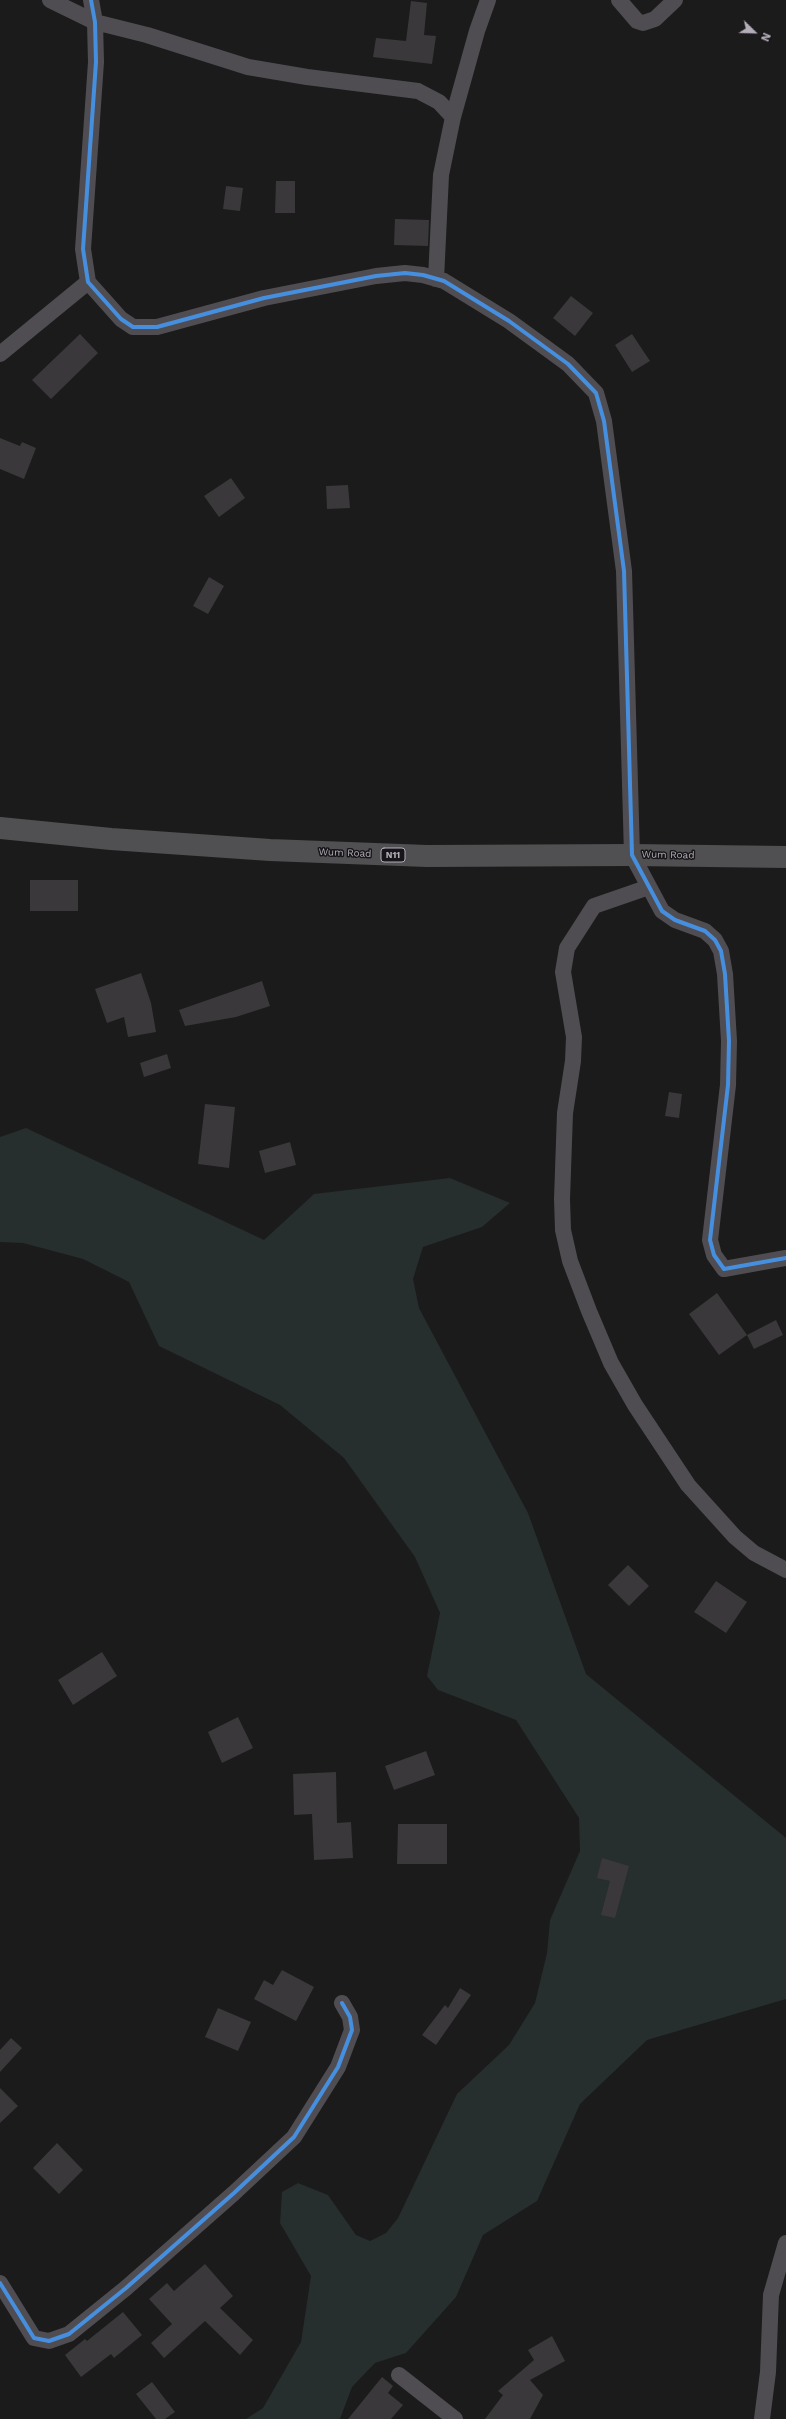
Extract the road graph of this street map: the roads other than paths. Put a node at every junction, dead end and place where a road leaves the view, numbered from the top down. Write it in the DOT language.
graph roads {
  1 [pos="50,0"];
  2 [pos="91,0"];
  3 [pos="488,0"];
  4 [pos="619,0"];
  5 [pos="675,0"];
  6 [pos="95,22"];
  7 [pos="453,117"];
  8 [pos="436,279"];
  9 [pos="88,282"];
  10 [pos="0,354"];
  11 [pos="0,828"];
  12 [pos="632,855"];
  13 [pos="786,856"];
  14 [pos="649,887"];
  15 [pos="786,1258"];
  16 [pos="786,1570"];
  17 [pos="342,2003"];
  18 [pos="786,2243"];
  19 [pos="0,2283"];
  20 [pos="400,2375"];
  21 [pos="455,2419"];
  22 [pos="762,2419"];
  1 -- 6 [label="street"];
  2 -- 6 [label="street"];
  3 -- 7 [label="street"];
  4 -- 5 [label="street"];
  6 -- 7 [label="street"];
  6 -- 9 [label="street"];
  7 -- 8 [label="street"];
  8 -- 9 [label="street"];
  8 -- 12 [label="street"];
  9 -- 10 [label="street"];
  11 -- 12 [label="highway, Wum Road / N11"];
  12 -- 13 [label="highway, Wum Road / N11"];
  12 -- 14 [label="street"];
  14 -- 15 [label="street"];
  14 -- 16 [label="street"];
  17 -- 19 [label="street"];
  18 -- 22 [label="street"];
  20 -- 21 [label="street"];
}
